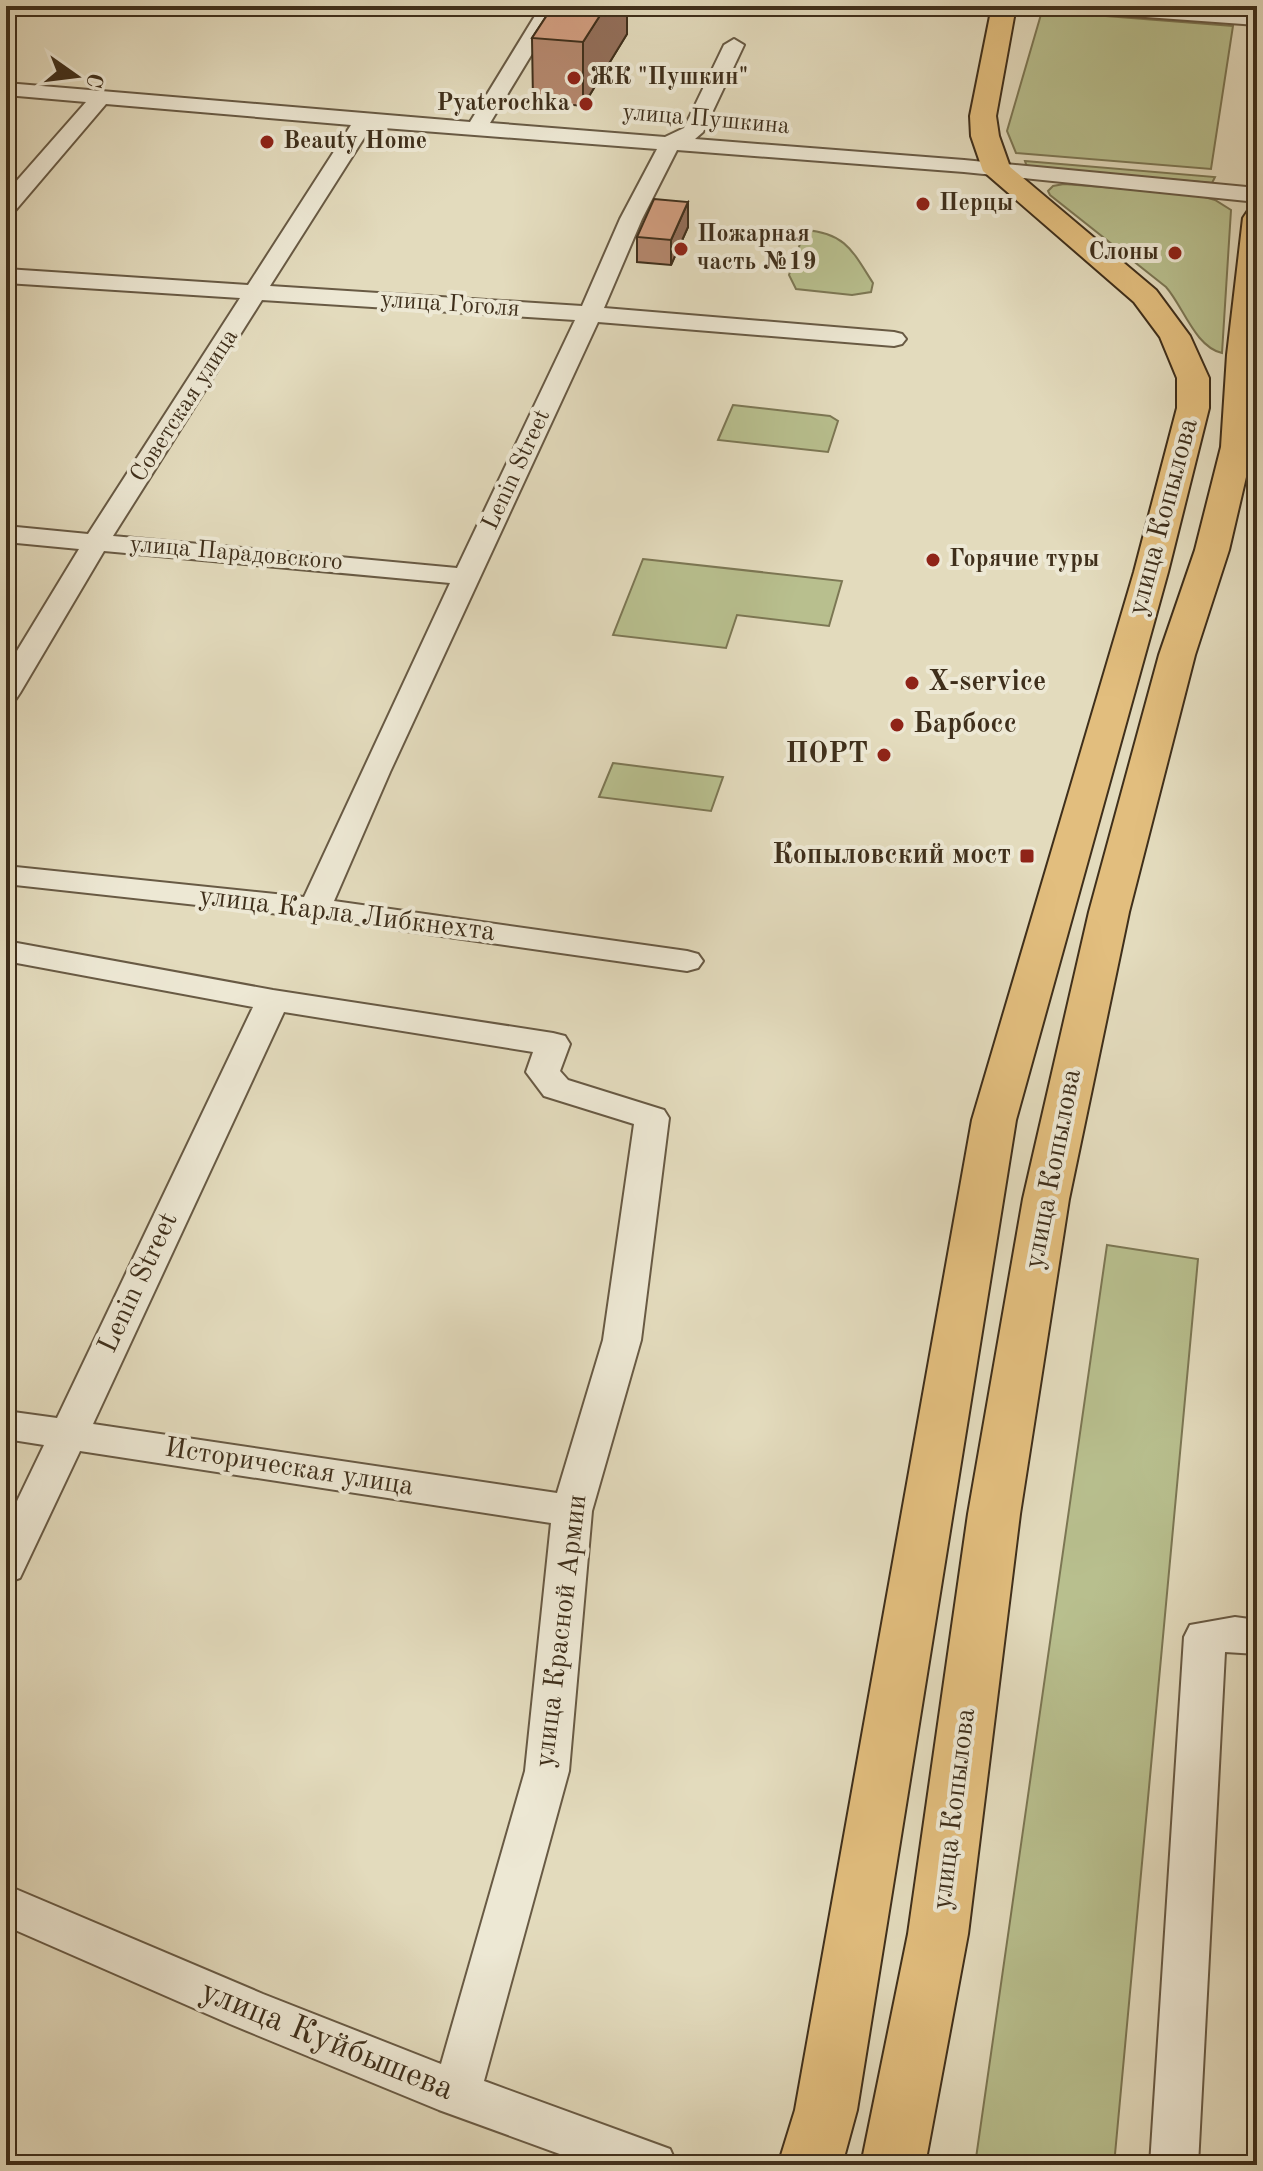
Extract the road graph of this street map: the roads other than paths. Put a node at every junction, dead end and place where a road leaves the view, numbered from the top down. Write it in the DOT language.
graph roads {
  1 [pos="551,6"];
  2 [pos="1004,6"];
  3 [pos="1076,6"];
  4 [pos="1257,19"];
  5 [pos="734,45"];
  6 [pos="6,89"];
  7 [pos="100,98"];
  8 [pos="365,120"];
  9 [pos="477,128"];
  10 [pos="671,142"];
  11 [pos="997,171"];
  12 [pos="1257,195"];
  13 [pos="6,207"];
  14 [pos="1257,218"];
  15 [pos="6,276"];
  16 [pos="257,293"];
  17 [pos="590,314"];
  18 [pos="894,339"];
  19 [pos="6,534"];
  20 [pos="96,542"];
  21 [pos="467,577"];
  22 [pos="6,693"];
  23 [pos="6,875"];
  24 [pos="315,908"];
  25 [pos="6,951"];
  26 [pos="687,961"];
  27 [pos="273,1000"];
  28 [pos="6,1425"];
  29 [pos="67,1434"];
  30 [pos="572,1511"];
  31 [pos="6,1567"];
  32 [pos="1246,1635"];
  33 [pos="6,1905"];
  34 [pos="456,2094"];
  35 [pos="818,2137"];
  36 [pos="898,2148"];
  37 [pos="653,2165"];
  38 [pos="1174,2165"];
  1 -- 9 [label="street"];
  2 -- 11 [label="main road"];
  3 -- 4 [label="street"];
  5 -- 10 [label="street, Lenin Street"];
  6 -- 7 [label="street, улица Пушкина"];
  7 -- 8 [label="street, улица Пушкина"];
  7 -- 13 [label="street"];
  8 -- 9 [label="street, улица Пушкина"];
  8 -- 16 [label="street, Советская улица"];
  9 -- 10 [label="street, улица Пушкина"];
  10 -- 11 [label="street, улица Пушкина"];
  10 -- 17 [label="street, Lenin Street"];
  11 -- 12 [label="street, улица Пушкина"];
  11 -- 35 [label="main road, улица Копылова"];
  14 -- 36 [label="main road, улица Копылова"];
  15 -- 16 [label="street, улица Гоголя"];
  16 -- 17 [label="street, улица Гоголя"];
  16 -- 20 [label="street, Советская улица"];
  17 -- 18 [label="street, улица Гоголя"];
  17 -- 21 [label="street, Lenin Street"];
  19 -- 20 [label="street, улица Парадовского"];
  20 -- 21 [label="street, улица Парадовского"];
  20 -- 22 [label="street, Советская улица"];
  21 -- 24 [label="street, Lenin Street"];
  23 -- 24 [label="street, улица Карла Либкнехта"];
  24 -- 26 [label="street, улица Карла Либкнехта"];
  25 -- 27 [label="street"];
  27 -- 29 [label="street, Lenin Street"];
  27 -- 30 [label="street, улица Красной Армии"];
  28 -- 29 [label="street, Историческая улица"];
  29 -- 30 [label="street, Историческая улица"];
  29 -- 31 [label="street, Lenin Street"];
  30 -- 34 [label="street, улица Красной Армии"];
  32 -- 38 [label="street"];
  33 -- 34 [label="street, улица Куйбышева"];
  34 -- 37 [label="street, улица Куйбышева"];
}
